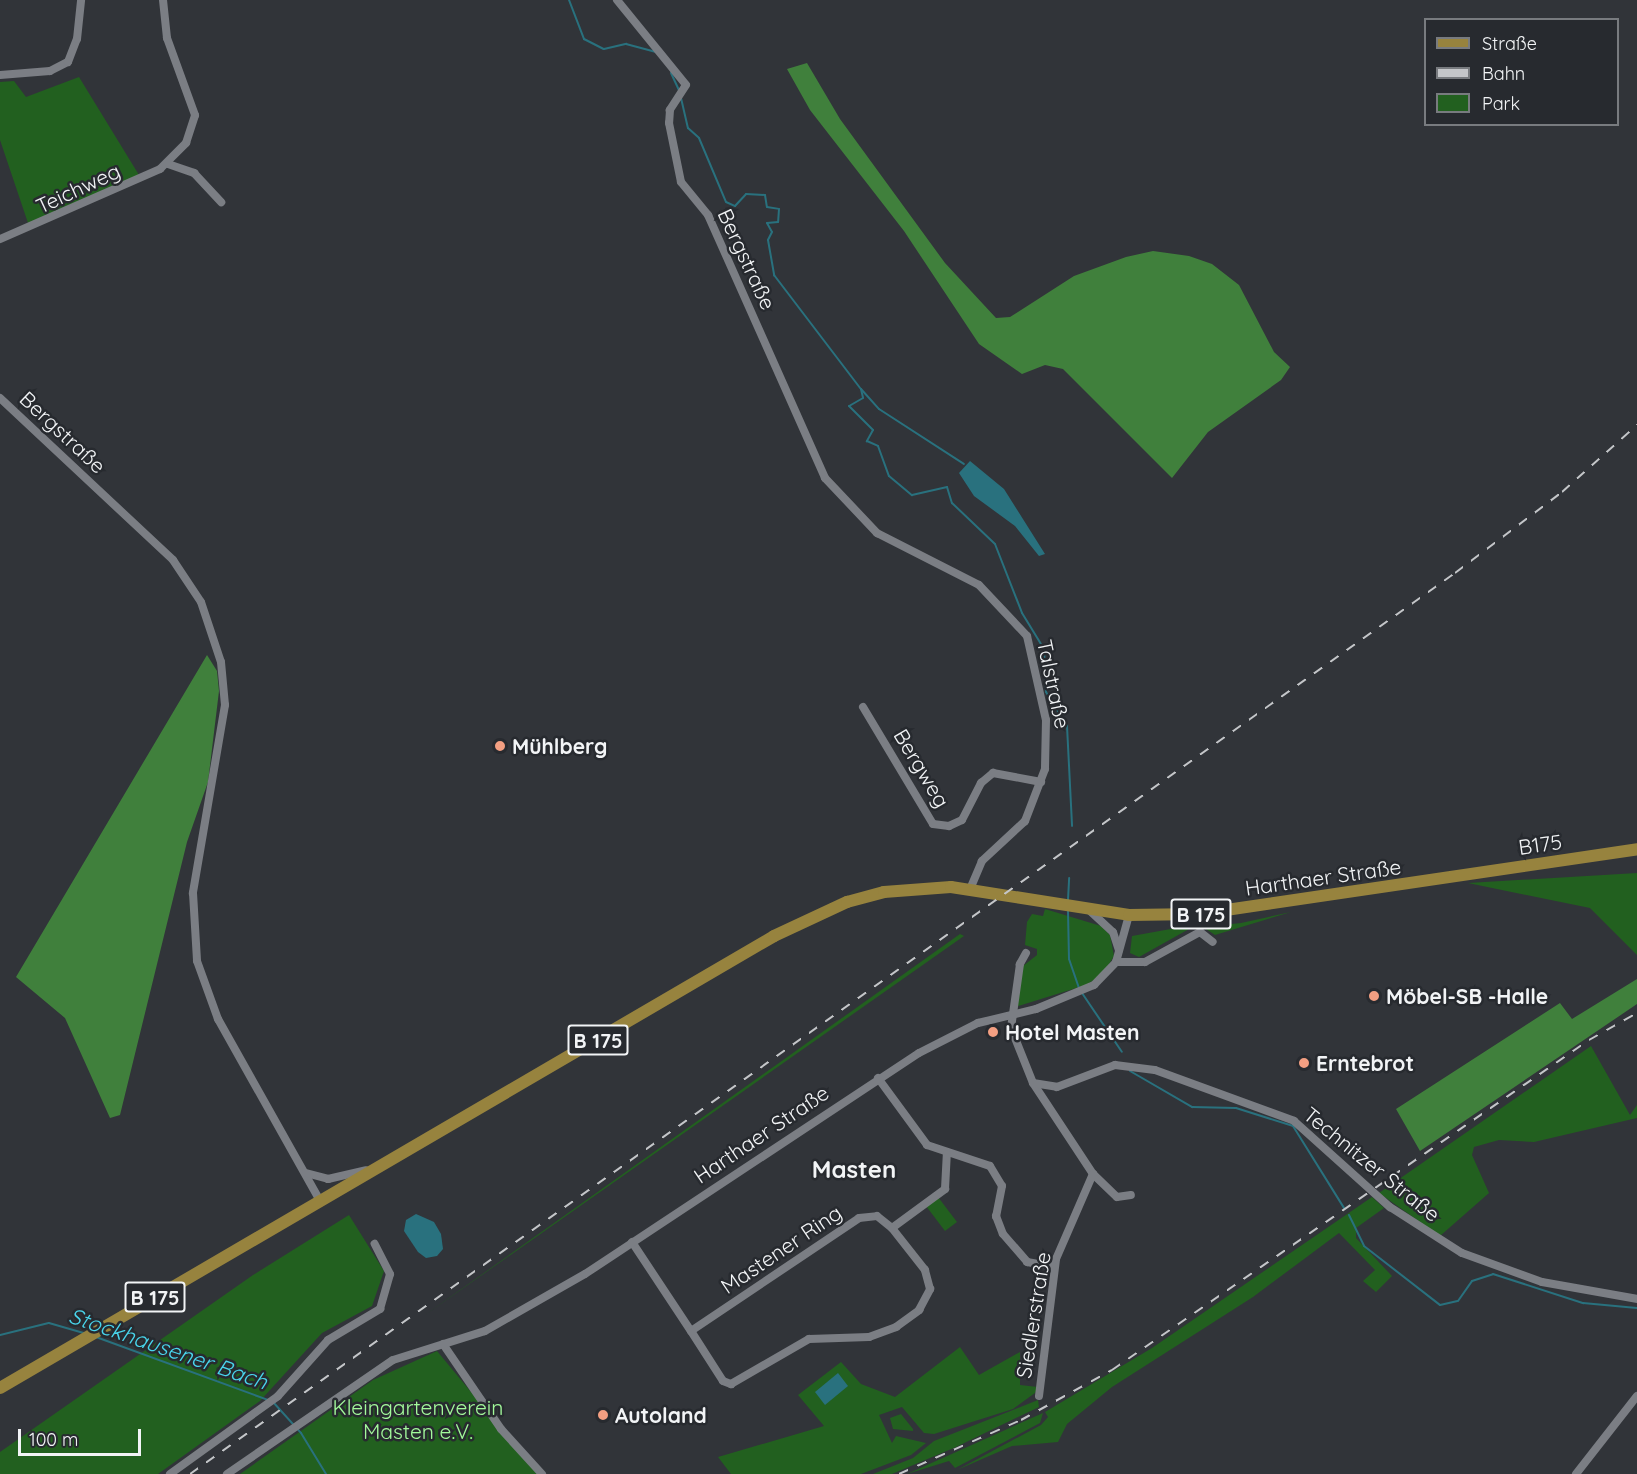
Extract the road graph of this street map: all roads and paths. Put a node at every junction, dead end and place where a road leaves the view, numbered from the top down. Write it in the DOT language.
graph roads {
  1 [pos="81,0"];
  2 [pos="163,0"];
  3 [pos="617,0"];
  4 [pos="0,75"];
  5 [pos="168,164"];
  6 [pos="221,202"];
  7 [pos="0,239"];
  8 [pos="0,398"];
  9 [pos="857,513"];
  10 [pos="863,706"];
  11 [pos="1041,782"];
  12 [pos="1637,849"];
  13 [pos="1486,872"];
  14 [pos="970,889"];
  15 [pos="1088,909"];
  16 [pos="1129,915"];
  17 [pos="1213,942"];
  18 [pos="1120,951"];
  19 [pos="1026,954"];
  20 [pos="1116,962"];
  21 [pos="1010,1015"];
  22 [pos="878,1078"];
  23 [pos="1033,1083"];
  24 [pos="947,1154"];
  25 [pos="392,1160"];
  26 [pos="306,1173"];
  27 [pos="1093,1174"];
  28 [pos="1131,1195"];
  29 [pos="320,1201"];
  30 [pos="892,1228"];
  31 [pos="632,1242"];
  32 [pos="375,1244"];
  33 [pos="1054,1267"];
  34 [pos="1637,1299"];
  35 [pos="691,1331"];
  36 [pos="443,1344"];
  37 [pos="0,1388"];
  38 [pos="1039,1396"];
  39 [pos="1637,1396"];
  40 [pos="170,1474"];
  41 [pos="227,1474"];
  42 [pos="542,1474"];
  43 [pos="1576,1474"];
  1 -- 4 [label="street"];
  2 -- 5 [label="street, Teichweg"];
  3 -- 9 [label="street, Bergstraße"];
  5 -- 6 [label="street"];
  5 -- 7 [label="street, Teichweg"];
  8 -- 26 [label="street, Bergstraße"];
  9 -- 11 [label="street, Talstraße"];
  10 -- 11 [label="street, Bergweg"];
  11 -- 14 [label="street, Talstraße"];
  12 -- 13 [label="main road, B175 / B 175"];
  13 -- 16 [label="main road, Harthaer Straße / B 175"];
  14 -- 15 [label="main road, Harthaer Straße / B 175"];
  14 -- 25 [label="main road, B 175"];
  15 -- 16 [label="main road, Harthaer Straße / B 175"];
  15 -- 18 [label="street"];
  16 -- 18 [label="street, Harthaer Straße"];
  17 -- 20 [label="street"];
  18 -- 20 [label="street, Harthaer Straße"];
  19 -- 21 [label="street"];
  20 -- 21 [label="street, Harthaer Straße"];
  21 -- 22 [label="street, Harthaer Straße"];
  21 -- 23 [label="street"];
  22 -- 24 [label="street"];
  22 -- 31 [label="street, Harthaer Straße"];
  23 -- 27 [label="street"];
  23 -- 34 [label="street, Technitzer Straße"];
  24 -- 30 [label="street"];
  24 -- 33 [label="street"];
  25 -- 26 [label="street"];
  25 -- 29 [label="main road, B 175"];
  26 -- 29 [label="street, Bergstraße"];
  27 -- 28 [label="street"];
  27 -- 33 [label="street, Siedlerstraße"];
  29 -- 37 [label="main road, B 175"];
  30 -- 35 [label="street, Mastener Ring"];
  30 -- 35 [label="street, Mastener Ring"];
  31 -- 35 [label="street, Mastener Ring"];
  31 -- 36 [label="street, Harthaer Straße"];
  32 -- 40 [label="street"];
  33 -- 38 [label="street, Siedlerstraße"];
  36 -- 41 [label="street, Harthaer Straße"];
  36 -- 42 [label="street"];
  39 -- 43 [label="street"];
}
